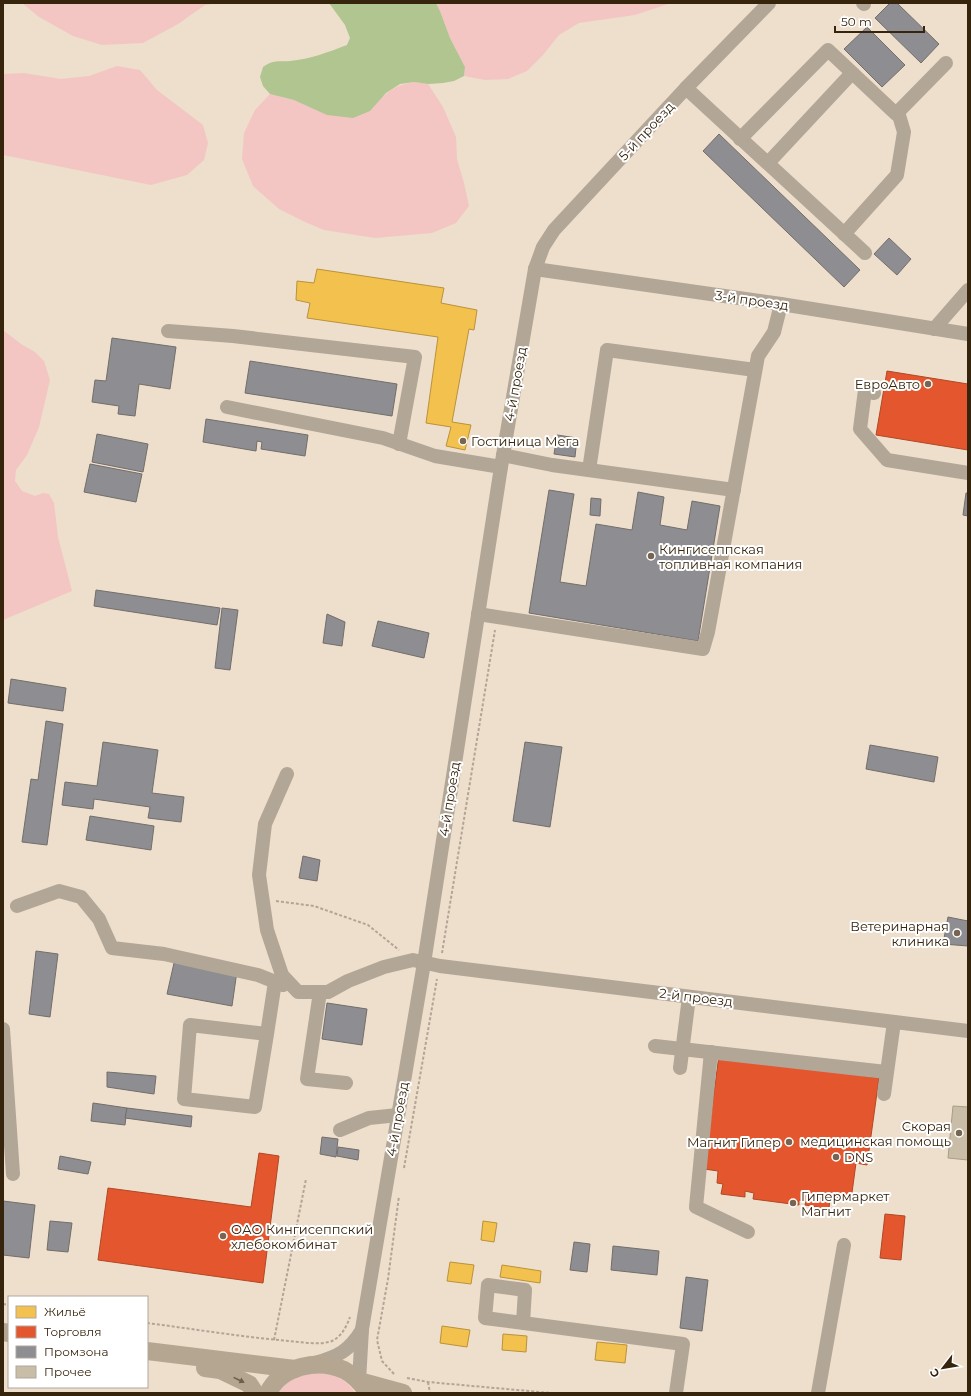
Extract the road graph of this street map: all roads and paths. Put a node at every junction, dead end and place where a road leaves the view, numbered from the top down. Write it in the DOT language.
graph roads {
  1 [pos="769,3"];
  2 [pos="946,63"];
  3 [pos="852,73"];
  4 [pos="686,88"];
  5 [pos="898,112"];
  6 [pos="740,138"];
  7 [pos="768,164"];
  8 [pos="844,234"];
  9 [pos="864,254"];
  10 [pos="536,269"];
  11 [pos="968,290"];
  12 [pos="781,304"];
  13 [pos="934,329"];
  14 [pos="168,332"];
  15 [pos="968,334"];
  16 [pos="756,370"];
  17 [pos="874,393"];
  18 [pos="227,407"];
  19 [pos="400,444"];
  20 [pos="502,461"];
  21 [pos="589,470"];
  22 [pos="968,473"];
  23 [pos="734,490"];
  24 [pos="478,614"];
  25 [pos="287,774"];
  26 [pos="263,900"];
  27 [pos="17,906"];
  28 [pos="418,962"];
  29 [pos="275,982"];
  30 [pos="298,992"];
  31 [pos="320,992"];
  32 [pos="689,997"];
  33 [pos="894,1022"];
  34 [pos="3,1029"];
  35 [pos="968,1031"];
  36 [pos="267,1034"];
  37 [pos="655,1046"];
  38 [pos="682,1048"];
  39 [pos="711,1052"];
  40 [pos="680,1068"];
  41 [pos="886,1072"];
  42 [pos="346,1083"];
  43 [pos="884,1094"];
  44 [pos="398,1115"];
  45 [pos="340,1130"];
  46 [pos="13,1174"];
  47 [pos="306,1179"];
  48 [pos="748,1232"];
  49 [pos="844,1245"];
  50 [pos="352,1312"];
  51 [pos="380,1320"];
  52 [pos="148,1323"];
  53 [pos="523,1323"];
  54 [pos="362,1329"];
  55 [pos="274,1340"];
  56 [pos="148,1351"];
  57 [pos="148,1361"];
  58 [pos="302,1367"];
  59 [pos="396,1376"];
  60 [pos="428,1382"];
  61 [pos="402,1385"];
  62 [pos="364,1387"];
  63 [pos="254,1393"];
  64 [pos="268,1393"];
  65 [pos="430,1393"];
  66 [pos="551,1393"];
  67 [pos="676,1393"];
  68 [pos="818,1393"];
  1 -- 4 [label="street, 5-й проезд"];
  2 -- 5 [label="street"];
  3 -- 5 [label="street"];
  3 -- 6 [label="street"];
  3 -- 7 [label="street"];
  4 -- 6 [label="street"];
  4 -- 10 [label="street, 5-й проезд"];
  5 -- 8 [label="street"];
  6 -- 7 [label="street"];
  7 -- 8 [label="street"];
  8 -- 9 [label="street"];
  10 -- 12 [label="street, 3-й проезд"];
  10 -- 20 [label="street, 4-й проезд"];
  11 -- 13 [label="street"];
  12 -- 13 [label="street, 3-й проезд"];
  12 -- 16 [label="street"];
  13 -- 15 [label="street, 3-й проезд"];
  14 -- 19 [label="street"];
  16 -- 21 [label="street"];
  16 -- 23 [label="street"];
  17 -- 22 [label="street"];
  18 -- 19 [label="street"];
  19 -- 20 [label="street"];
  20 -- 21 [label="street"];
  20 -- 24 [label="street, 4-й проезд"];
  21 -- 23 [label="street"];
  23 -- 24 [label="street"];
  24 -- 28 [label="street, 4-й проезд"];
  25 -- 26 [label="street"];
  26 -- 28 [label="path"];
  26 -- 30 [label="street"];
  27 -- 29 [label="street"];
  28 -- 31 [label="street"];
  28 -- 32 [label="street, 2-й проезд"];
  28 -- 44 [label="street, 4-й проезд"];
  29 -- 30 [label="street"];
  29 -- 36 [label="street"];
  30 -- 31 [label="street"];
  31 -- 42 [label="street"];
  32 -- 33 [label="street, 2-й проезд"];
  32 -- 38 [label="street"];
  33 -- 35 [label="street, 2-й проезд"];
  33 -- 41 [label="street"];
  34 -- 46 [label="street"];
  36 -- 36 [label="street"];
  37 -- 38 [label="street"];
  38 -- 39 [label="street"];
  38 -- 40 [label="street"];
  39 -- 41 [label="street"];
  39 -- 48 [label="street"];
  41 -- 43 [label="street"];
  44 -- 45 [label="street"];
  44 -- 54 [label="street, 4-й проезд"];
  47 -- 55 [label="path"];
  49 -- 68 [label="street"];
  50 -- 55 [label="path"];
  51 -- 59 [label="path"];
  52 -- 55 [label="path"];
  53 -- 67 [label="street"];
  54 -- 58 [label="street, 4-й проезд"];
  54 -- 62 [label="street, 4-й проезд"];
  56 -- 58 [label="main road"];
  57 -- 63 [label="main road, one-way"];
  58 -- 62 [label="main road"];
  58 -- 64 [label="main road"];
  60 -- 61 [label="path"];
  60 -- 65 [label="path"];
  60 -- 66 [label="path"];
  61 -- 62 [label="main road"];
}
